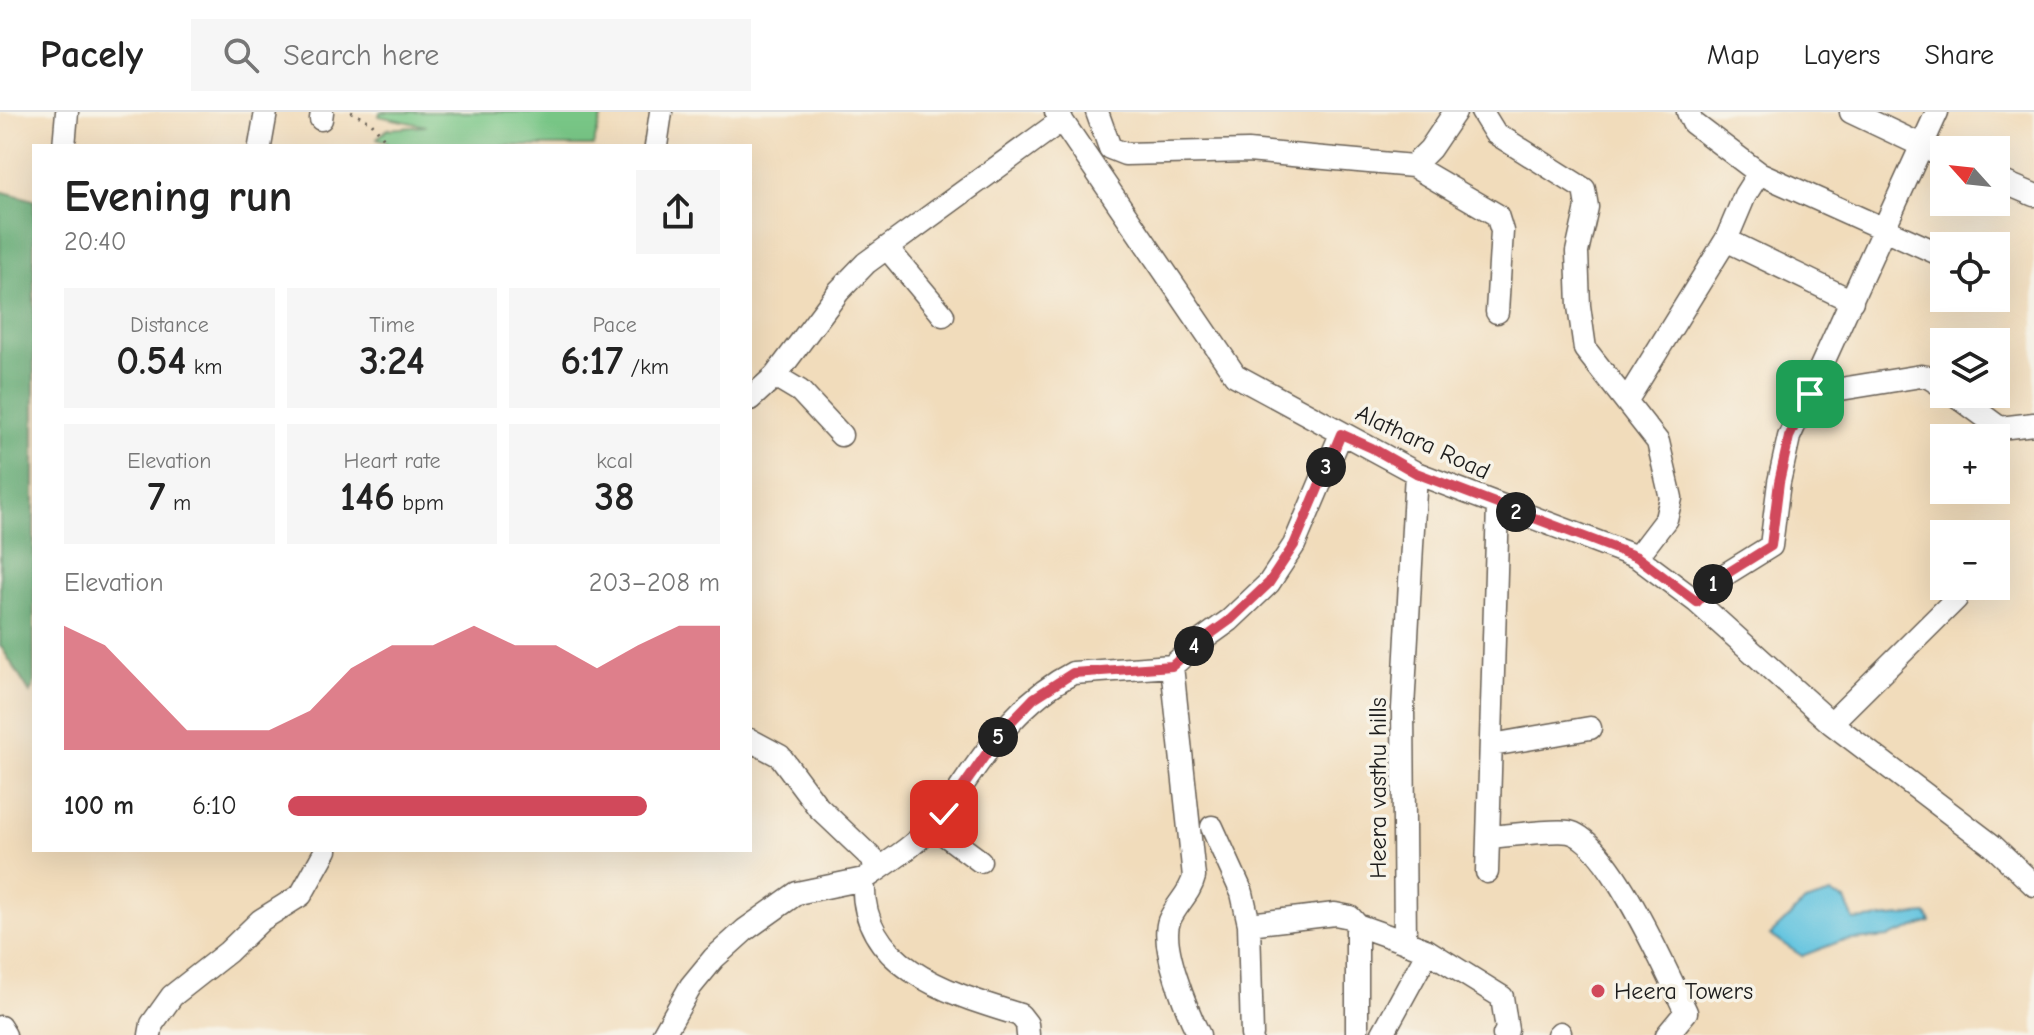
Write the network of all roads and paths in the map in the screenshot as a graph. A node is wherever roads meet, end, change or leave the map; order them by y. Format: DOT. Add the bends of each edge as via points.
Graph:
graph roads {
  1 [pos="67,112"];
  2 [pos="266,112"];
  3 [pos="351,112"];
  4 [pos="661,112"];
  5 [pos="1097,112"];
  6 [pos="1455,112"];
  7 [pos="1482,112"];
  8 [pos="1688,112"];
  9 [pos="1851,112"];
  10 [pos="1937,112"];
  11 [pos="1059,116"];
  12 [pos="64,144"];
  13 [pos="260,144"];
  14 [pos="388,144"];
  15 [pos="656,144"];
  16 [pos="1921,146"];
  17 [pos="1930,150"];
  18 [pos="1413,166"];
  19 [pos="1759,173"];
  20 [pos="2010,185"];
  21 [pos="2034,195"];
  22 [pos="1884,231"];
  23 [pos="1726,240"];
  24 [pos="887,248"];
  25 [pos="1930,250"];
  26 [pos="1852,301"];
  27 [pos="1497,312"];
  28 [pos="943,315"];
  29 [pos="775,376"];
  30 [pos="1930,378"];
  31 [pos="1810,394"];
  32 [pos="752,397"];
  33 [pos="1627,400"];
  34 [pos="1973,408"];
  35 [pos="2034,424"];
  36 [pos="1341,434"];
  37 [pos="841,435"];
  38 [pos="1416,473"];
  39 [pos="1498,505"];
  40 [pos="1637,557"];
  41 [pos="1955,600"];
  42 [pos="1697,602"];
  43 [pos="1172,666"];
  44 [pos="1831,723"];
  45 [pos="1590,728"];
  46 [pos="752,741"];
  47 [pos="1492,745"];
  48 [pos="933,826"];
  49 [pos="1212,827"];
  50 [pos="1489,837"];
  51 [pos="325,852"];
  52 [pos="980,861"];
  53 [pos="1487,872"];
  54 [pos="873,873"];
  55 [pos="2034,885"];
  56 [pos="1249,924"];
  57 [pos="1357,925"];
  58 [pos="1405,942"];
  59 [pos="1428,951"];
  60 [pos="0,1027"];
  61 [pos="5,1035"];
  62 [pos="150,1035"];
  63 [pos="663,1035"];
  64 [pos="1028,1035"];
  65 [pos="1199,1035"];
  66 [pos="1252,1035"];
  67 [pos="1357,1035"];
  68 [pos="1382,1035"];
  69 [pos="1504,1035"];
  70 [pos="1667,1035"];
  1 -- 12 [label="street"];
  2 -- 13 [label="street"];
  3 -- 14 [label="path" via="371,122"];
  4 -- 15 [label="street"];
  5 -- 18 [label="street" via="1105,141 1125,154 1248,151"];
  6 -- 18 [label="street"];
  7 -- 33 [label="street" via="1495,133 1584,189 1587,207 1577,252 1585,349"];
  8 -- 19 [label="street" via="1693,123"];
  9 -- 16 [label="street"];
  10 -- 16 [label="street"];
  11 -- 24 [label="street"];
  11 -- 36 [label="street, Alathara Road" via="1235,375"];
  16 -- 17 [label="street"];
  16 -- 22 [label="street"];
  18 -- 27 [label="street" via="1497,215 1502,231"];
  19 -- 22 [label="street"];
  19 -- 23 [label="street"];
  20 -- 21 [label="street"];
  22 -- 25 [label="street"];
  22 -- 26 [label="street"];
  23 -- 26 [label="street"];
  23 -- 33 [label="street"];
  24 -- 28 [label="street"];
  24 -- 29 [label="street" via="839,291"];
  26 -- 31 [label="street"];
  29 -- 32 [label="street"];
  29 -- 37 [label="street" via="800,391"];
  30 -- 31 [label="street"];
  31 -- 42 [label="street" via="1789,437 1771,546 1718,579"];
  33 -- 40 [label="street" via="1658,442 1671,498 1666,519"];
  34 -- 35 [label="street" via="2000,428"];
  36 -- 38 [label="street, Alathara Road"];
  36 -- 43 [label="street" via="1294,545 1269,583"];
  38 -- 39 [label="street, Alathara Road"];
  38 -- 58 [label="street, Heera vasthu hills" via="1403,709"];
  39 -- 40 [label="street, Alathara Road"];
  39 -- 47 [label="street"];
  40 -- 42 [label="street, Alathara Road"];
  41 -- 44 [label="street"];
  42 -- 44 [label="street, Alathara Road"];
  43 -- 48 [label="street" via="1073,673 1060,680 1003,730"];
  43 -- 65 [label="street" via="1194,877 1166,933"];
  44 -- 55 [label="street, Alathara Road" via="1993,846"];
  45 -- 47 [label="street"];
  46 -- 54 [label="street" via="780,756"];
  47 -- 50 [label="street"];
  48 -- 52 [label="street"];
  48 -- 54 [label="street"];
  49 -- 56 [label="street" via="1242,893"];
  50 -- 53 [label="street"];
  50 -- 70 [label="street" via="1570,832 1588,842 1639,917 1686,1012"];
  51 -- 62 [label="street" via="301,895 261,920 172,996"];
  54 -- 63 [label="street" via="797,893 745,930 691,986"];
  54 -- 64 [label="street" via="863,901 882,942 900,962 931,984 1020,1015"];
  56 -- 57 [label="street" via="1335,914 1350,917"];
  56 -- 66 [label="street"];
  57 -- 58 [label="street"];
  57 -- 67 [label="street"];
  58 -- 59 [label="street"];
  59 -- 68 [label="street"];
  59 -- 69 [label="street" via="1502,997"];
  60 -- 61 [label="street"];
}
